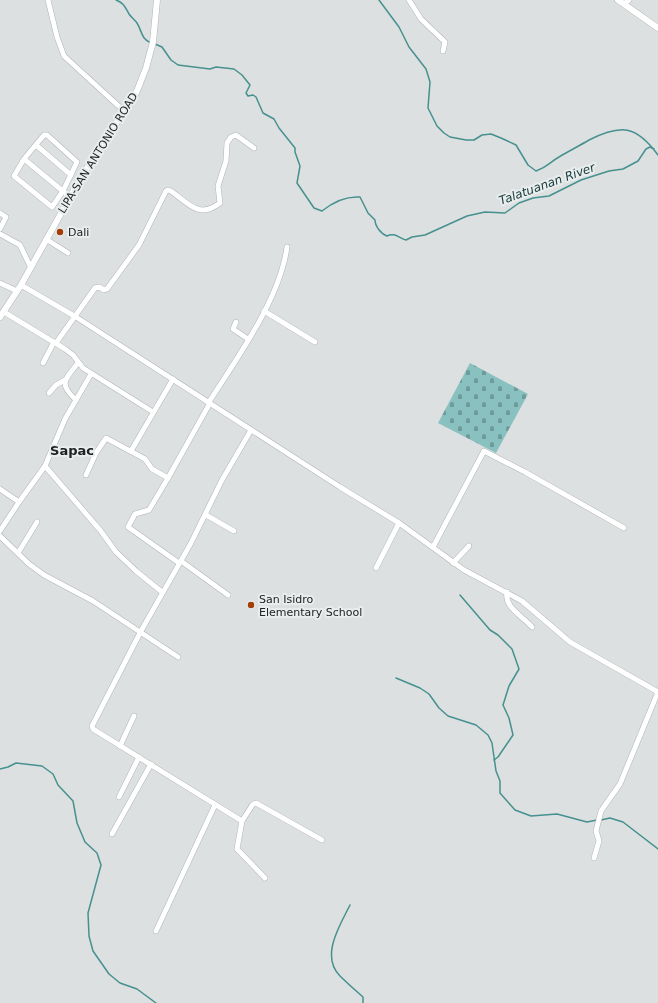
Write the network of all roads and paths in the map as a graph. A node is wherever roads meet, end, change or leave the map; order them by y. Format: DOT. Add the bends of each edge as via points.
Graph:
graph roads {
  1 [pos="48,0"];
  2 [pos="157,0"];
  3 [pos="409,0"];
  4 [pos="623,1"];
  5 [pos="658,28"];
  6 [pos="443,51"];
  7 [pos="124,111"];
  8 [pos="36,145"];
  9 [pos="254,148"];
  10 [pos="24,159"];
  11 [pos="72,175"];
  12 [pos="63,191"];
  13 [pos="70,196"];
  14 [pos="0,213"];
  15 [pos="0,229"];
  16 [pos="0,234"];
  17 [pos="46,239"];
  18 [pos="287,246"];
  19 [pos="68,253"];
  20 [pos="31,268"];
  21 [pos="0,283"];
  22 [pos="21,285"];
  23 [pos="17,291"];
  24 [pos="264,311"];
  25 [pos="4,312"];
  26 [pos="76,317"];
  27 [pos="0,318"];
  28 [pos="236,322"];
  29 [pos="248,339"];
  30 [pos="315,342"];
  31 [pos="55,343"];
  32 [pos="43,363"];
  33 [pos="78,363"];
  34 [pos="91,374"];
  35 [pos="173,379"];
  36 [pos="65,380"];
  37 [pos="49,393"];
  38 [pos="76,400"];
  39 [pos="210,403"];
  40 [pos="153,412"];
  41 [pos="252,430"];
  42 [pos="131,451"];
  43 [pos="44,466"];
  44 [pos="86,475"];
  45 [pos="168,478"];
  46 [pos="0,489"];
  47 [pos="19,502"];
  48 [pos="206,515"];
  49 [pos="37,522"];
  50 [pos="399,523"];
  51 [pos="624,528"];
  52 [pos="0,531"];
  53 [pos="234,531"];
  54 [pos="0,536"];
  55 [pos="469,546"];
  56 [pos="433,547"];
  57 [pos="18,553"];
  58 [pos="180,562"];
  59 [pos="454,563"];
  60 [pos="376,568"];
  61 [pos="162,592"];
  62 [pos="507,592"];
  63 [pos="228,595"];
  64 [pos="532,626"];
  65 [pos="141,631"];
  66 [pos="178,657"];
  67 [pos="658,692"];
  68 [pos="134,716"];
  69 [pos="120,746"];
  70 [pos="139,757"];
  71 [pos="151,764"];
  72 [pos="119,797"];
  73 [pos="215,805"];
  74 [pos="242,821"];
  75 [pos="112,834"];
  76 [pos="322,840"];
  77 [pos="594,858"];
  78 [pos="265,878"];
  79 [pos="156,931"];
  1 -- 7 [label="street" via="64,56"];
  2 -- 7 [label="main road, LIPA-SAN ANTONIO ROAD" via="153,44 141,83"];
  3 -- 6 [label="street" via="421,19 445,42"];
  4 -- 5 [label="main road"];
  7 -- 13 [label="main road, LIPA-SAN ANTONIO ROAD"];
  8 -- 10 [label="street"];
  8 -- 11 [label="street"];
  8 -- 11 [label="street" via="44,135 47,135 77,162"];
  9 -- 26 [label="street" via="236,135 226,143 226,161 218,186 221,200 219,204 202,211 166,191 139,245 107,289 97,286"];
  10 -- 12 [label="street"];
  10 -- 12 [label="street" via="15,178 50,208"];
  11 -- 12 [label="street"];
  12 -- 13 [label="street"];
  13 -- 17 [label="main road, LIPA-SAN ANTONIO ROAD"];
  14 -- 15 [label="street" via="6,218"];
  16 -- 20 [label="street" via="20,245"];
  17 -- 19 [label="street"];
  17 -- 20 [label="main road, LIPA-SAN ANTONIO ROAD"];
  18 -- 24 [label="street" via="282,272"];
  20 -- 22 [label="main road, LIPA-SAN ANTONIO ROAD"];
  21 -- 23 [label="street"];
  22 -- 23 [label="main road, LIPA-SAN ANTONIO ROAD"];
  22 -- 26 [label="street"];
  23 -- 25 [label="main road, LIPA-SAN ANTONIO ROAD"];
  24 -- 29 [label="street"];
  24 -- 30 [label="street"];
  25 -- 27 [label="main road, LIPA-SAN ANTONIO ROAD"];
  25 -- 31 [label="street"];
  26 -- 31 [label="street"];
  26 -- 35 [label="street"];
  28 -- 29 [label="street" via="233,329"];
  29 -- 39 [label="street"];
  31 -- 32 [label="street"];
  31 -- 33 [label="street" via="73,355"];
  33 -- 34 [label="street"];
  33 -- 36 [label="street"];
  34 -- 38 [label="street"];
  34 -- 40 [label="street"];
  35 -- 39 [label="street"];
  35 -- 40 [label="street"];
  36 -- 37 [label="street"];
  36 -- 38 [label="street" via="66,391"];
  38 -- 43 [label="street"];
  39 -- 41 [label="street"];
  39 -- 45 [label="street"];
  40 -- 42 [label="street"];
  41 -- 48 [label="street" via="222,480"];
  41 -- 50 [label="street"];
  42 -- 44 [label="street" via="106,438"];
  42 -- 45 [label="street" via="145,459 152,469"];
  43 -- 47 [label="street"];
  43 -- 61 [label="street" via="116,552"];
  45 -- 58 [label="street" via="149,510 135,514 128,527"];
  46 -- 47 [label="street"];
  47 -- 52 [label="street"];
  48 -- 53 [label="street"];
  48 -- 58 [label="street"];
  49 -- 57 [label="street"];
  50 -- 56 [label="street"];
  50 -- 60 [label="street"];
  51 -- 56 [label="street" via="484,451"];
  54 -- 57 [label="street"];
  55 -- 59 [label="street"];
  56 -- 59 [label="street"];
  57 -- 65 [label="street" via="44,575"];
  58 -- 61 [label="street"];
  58 -- 63 [label="street"];
  59 -- 62 [label="street"];
  61 -- 65 [label="street"];
  62 -- 64 [label="street" via="509,605"];
  62 -- 67 [label="street" via="522,601 570,642"];
  65 -- 66 [label="street"];
  65 -- 69 [label="street" via="92,726"];
  67 -- 77 [label="street" via="620,784 603,808 596,831 599,842"];
  68 -- 69 [label="street"];
  69 -- 70 [label="street"];
  70 -- 71 [label="street"];
  70 -- 72 [label="street"];
  71 -- 73 [label="street"];
  71 -- 75 [label="street"];
  73 -- 74 [label="street"];
  73 -- 79 [label="street"];
  74 -- 76 [label="street" via="251,806 256,804"];
  74 -- 78 [label="street" via="237,849"];
}
